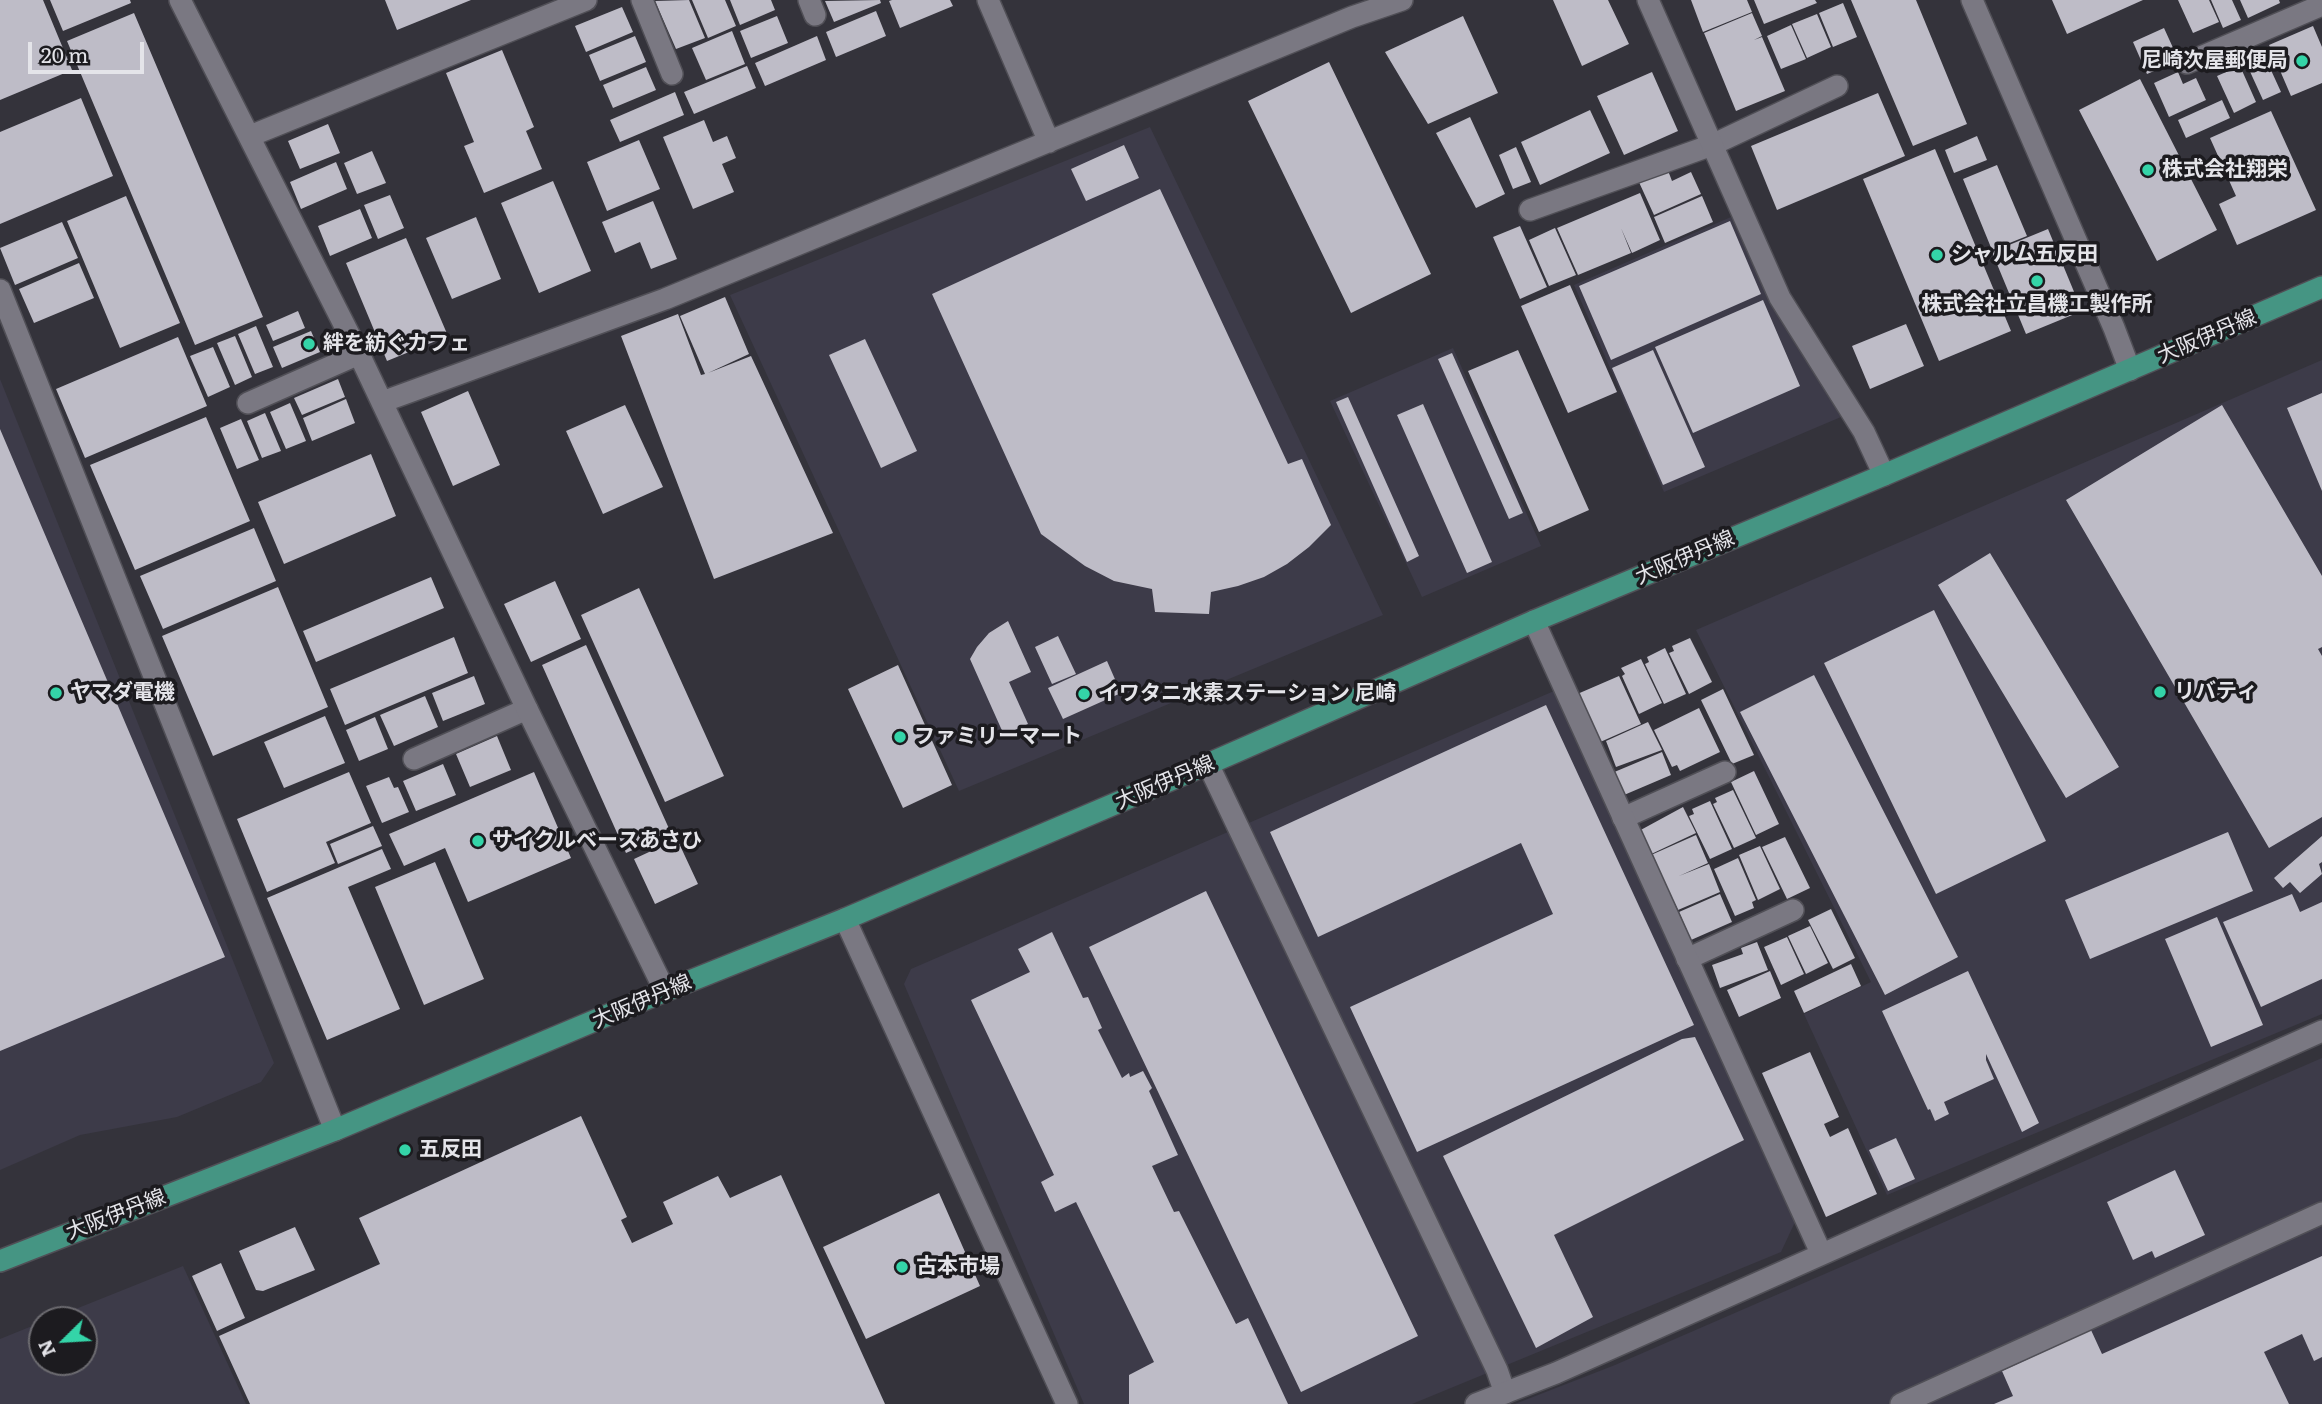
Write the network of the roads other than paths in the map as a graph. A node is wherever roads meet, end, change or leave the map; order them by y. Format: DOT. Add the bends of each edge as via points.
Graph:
graph roads {
  1 [pos="180,0"];
  2 [pos="586,0"];
  3 [pos="642,0"];
  4 [pos="988,0"];
  5 [pos="1402,0"];
  6 [pos="1648,0"];
  7 [pos="1972,0"];
  8 [pos="2322,5"];
  9 [pos="1348,9"];
  10 [pos="2187,63"];
  11 [pos="672,74"];
  12 [pos="1838,86"];
  13 [pos="250,136"];
  14 [pos="1049,142"];
  15 [pos="1712,145"];
  16 [pos="1531,210"];
  17 [pos="2322,288"];
  18 [pos="0,290"];
  19 [pos="359,354"];
  20 [pos="2130,370"];
  21 [pos="382,402"];
  22 [pos="248,403"];
  23 [pos="1884,475"];
  24 [pos="1534,621"];
  25 [pos="527,709"];
  26 [pos="414,759"];
  27 [pos="1208,764"];
  28 [pos="1725,772"];
  29 [pos="1623,818"];
  30 [pos="1793,910"];
  31 [pos="845,919"];
  32 [pos="1687,959"];
  33 [pos="665,991"];
  34 [pos="2322,1031"];
  35 [pos="335,1130"];
  36 [pos="2322,1213"];
  37 [pos="1821,1253"];
  38 [pos="0,1261"];
  39 [pos="1505,1393"];
  40 [pos="1067,1404"];
  41 [pos="1476,1404"];
  42 [pos="1901,1404"];
  1 -- 13 [label="street"];
  2 -- 13 [label="street"];
  3 -- 11 [label="street"];
  4 -- 14 [label="street"];
  5 -- 9 [label="street"];
  6 -- 15 [label="street"];
  7 -- 20 [label="street"];
  8 -- 10 [label="street"];
  9 -- 14 [label="street"];
  12 -- 15 [label="street"];
  13 -- 19 [label="street"];
  14 -- 21 [label="street" via="665,299"];
  15 -- 16 [label="street"];
  15 -- 23 [label="street" via="1780,298 1864,432"];
  17 -- 20 [label="main road, 大阪伊丹線"];
  18 -- 35 [label="street"];
  19 -- 21 [label="street"];
  19 -- 22 [label="street"];
  20 -- 23 [label="main road, 大阪伊丹線"];
  21 -- 25 [label="street"];
  23 -- 24 [label="main road, 大阪伊丹線"];
  24 -- 27 [label="main road, 大阪伊丹線"];
  24 -- 29 [label="street"];
  25 -- 26 [label="street"];
  25 -- 33 [label="street"];
  27 -- 31 [label="main road, 大阪伊丹線"];
  27 -- 39 [label="street"];
  28 -- 29 [label="street"];
  29 -- 32 [label="street"];
  30 -- 32 [label="street"];
  31 -- 33 [label="main road, 大阪伊丹線"];
  31 -- 40 [label="street"];
  32 -- 37 [label="street"];
  33 -- 35 [label="main road, 大阪伊丹線"];
  34 -- 37 [label="street"];
  35 -- 38 [label="main road, 大阪伊丹線"];
  36 -- 42 [label="street"];
  37 -- 39 [label="street"];
  39 -- 41 [label="street"];
}
